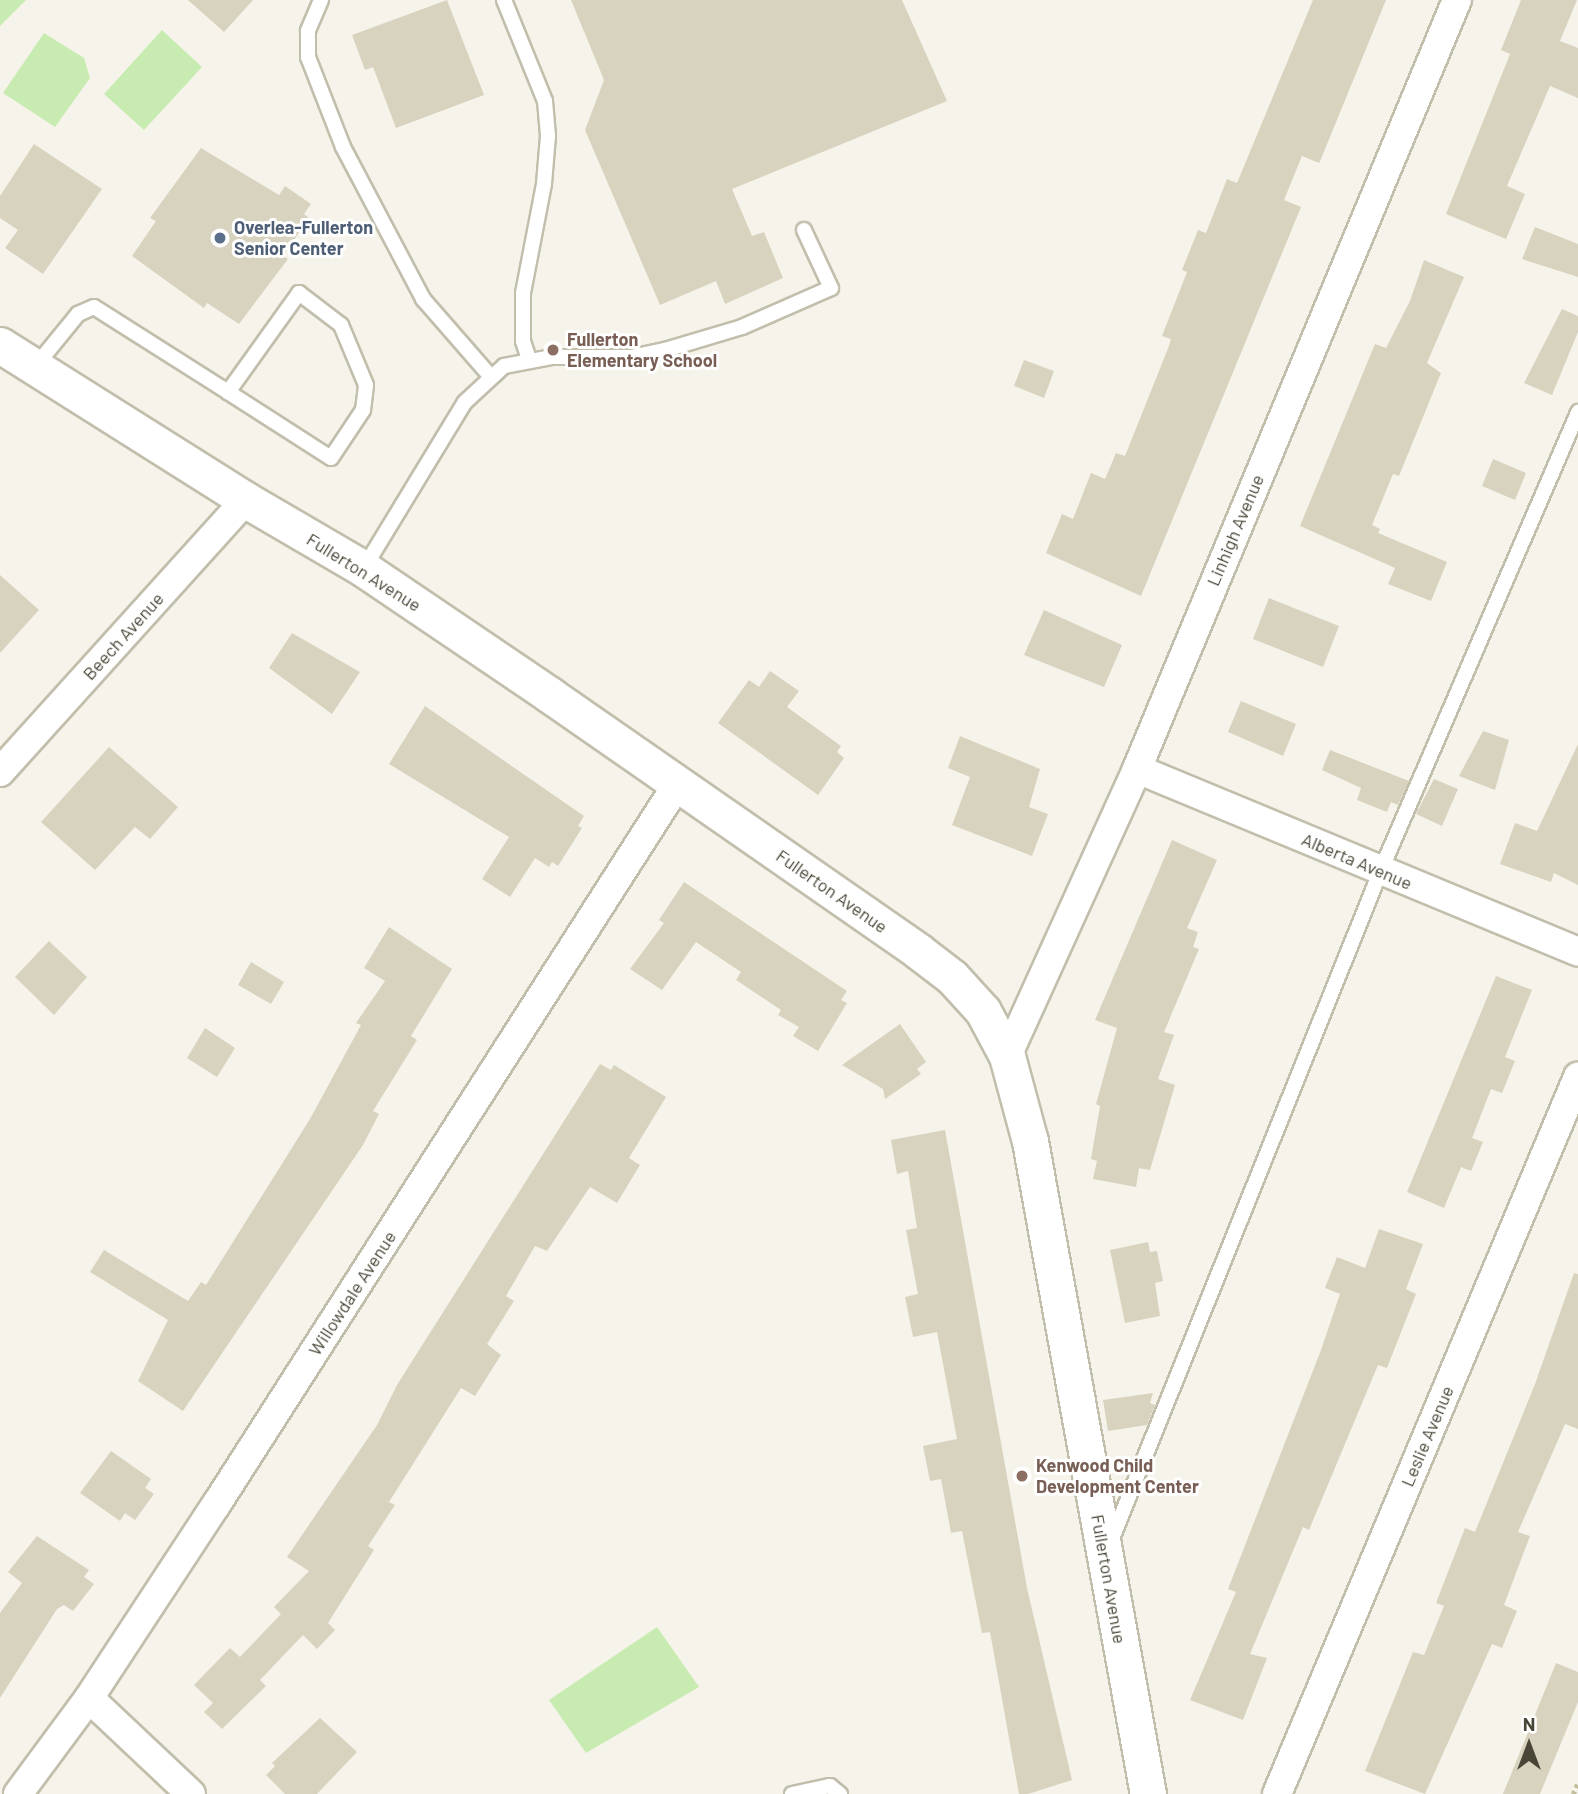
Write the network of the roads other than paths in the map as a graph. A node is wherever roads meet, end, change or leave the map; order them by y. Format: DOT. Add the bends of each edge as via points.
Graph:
graph roads {
  1 [pos="321,0"];
  2 [pos="504,0"];
  3 [pos="1457,0"];
  4 [pos="803,230"];
  5 [pos="0,345"];
  6 [pos="529,359"];
  7 [pos="34,368"];
  8 [pos="491,377"];
  9 [pos="228,393"];
  10 [pos="1578,412"];
  11 [pos="246,500"];
  12 [pos="364,569"];
  13 [pos="1137,769"];
  14 [pos="0,772"];
  15 [pos="677,785"];
  16 [pos="1381,870"];
  17 [pos="1578,952"];
  18 [pos="1007,1056"];
  19 [pos="1578,1077"];
  20 [pos="1105,1555"];
  21 [pos="89,1698"];
  22 [pos="18,1794"];
  23 [pos="191,1794"];
  24 [pos="792,1794"];
  25 [pos="840,1794"];
  26 [pos="1148,1794"];
  27 [pos="1277,1794"];
  1 -- 8 [label="lane" via="308,31 308,57 343,147 423,299"];
  2 -- 6 [label="lane" via="545,101 548,136 544,184 523,293 523,341"];
  3 -- 13 [label="street, Linhigh Avenue"];
  4 -- 6 [label="lane" via="831,288 742,327 631,357"];
  5 -- 7 [label="street, Fullerton Avenue"];
  6 -- 8 [label="lane" via="504,366"];
  7 -- 9 [label="lane" via="78,314 94,307"];
  7 -- 11 [label="street, Fullerton Avenue"];
  8 -- 12 [label="lane" via="465,402"];
  9 -- 9 [label="lane" via="299,293 341,326 366,384 363,410 331,458"];
  10 -- 16 [label="lane"];
  11 -- 12 [label="street, Fullerton Avenue"];
  11 -- 14 [label="street, Beech Avenue"];
  12 -- 15 [label="street, Fullerton Avenue"];
  13 -- 16 [label="street, Alberta Avenue"];
  13 -- 18 [label="street, Linhigh Avenue"];
  15 -- 18 [label="street, Fullerton Avenue" via="952,977 983,1011"];
  15 -- 21 [label="street, Willowdale Avenue"];
  16 -- 17 [label="street, Alberta Avenue"];
  16 -- 20 [label="lane"];
  18 -- 20 [label="street, Fullerton Avenue" via="1030,1141"];
  19 -- 27 [label="street, Leslie Avenue"];
  20 -- 26 [label="street, Fullerton Avenue"];
  21 -- 22 [label="street, Willowdale Avenue"];
  21 -- 23 [label="street"];
  24 -- 25 [label="lane" via="830,1786"];
}
